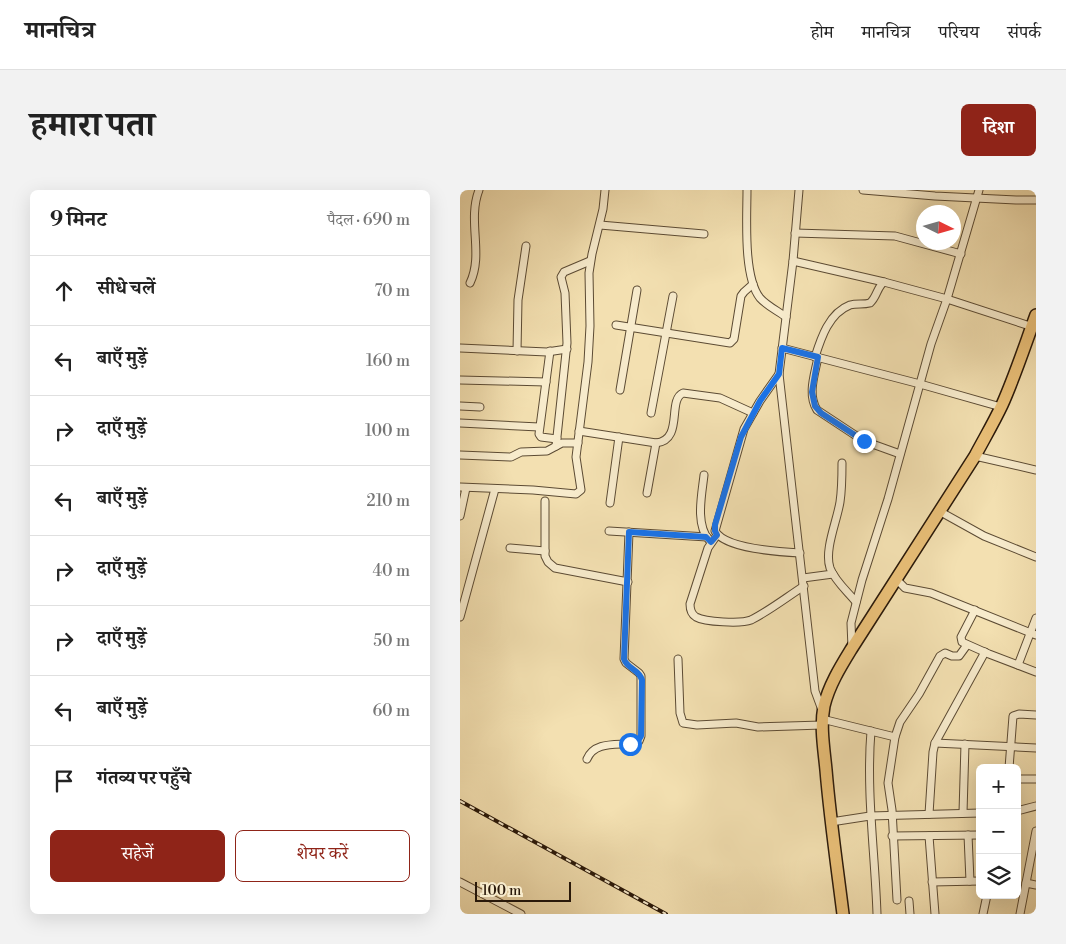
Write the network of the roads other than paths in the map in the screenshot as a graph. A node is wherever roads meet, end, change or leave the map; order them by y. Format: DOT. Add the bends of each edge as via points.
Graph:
graph roads {
  1 [pos="479,190"];
  2 [pos="604,190"];
  3 [pos="747,190"];
  4 [pos="798,190"];
  5 [pos="863,190"];
  6 [pos="978,194"];
  7 [pos="1036,200"];
  8 [pos="600,225"];
  9 [pos="795,233"];
  10 [pos="704,234"];
  11 [pos="526,246"];
  12 [pos="961,254"];
  13 [pos="590,261"];
  14 [pos="793,261"];
  15 [pos="884,282"];
  16 [pos="470,283"];
  17 [pos="753,284"];
  18 [pos="637,290"];
  19 [pos="673,296"];
  20 [pos="947,299"];
  21 [pos="1036,315"];
  22 [pos="786,317"];
  23 [pos="616,325"];
  24 [pos="1034,327"];
  25 [pos="631,328"];
  26 [pos="666,334"];
  27 [pos="460,348"];
  28 [pos="782,348"];
  29 [pos="567,349"];
  30 [pos="517,350"];
  31 [pos="550,352"];
  32 [pos="816,357"];
  33 [pos="779,374"];
  34 [pos="460,380"];
  35 [pos="546,382"];
  36 [pos="920,384"];
  37 [pos="620,390"];
  38 [pos="460,406"];
  39 [pos="480,407"];
  40 [pos="1001,407"];
  41 [pos="651,413"];
  42 [pos="753,413"];
  43 [pos="460,423"];
  44 [pos="539,427"];
  45 [pos="580,432"];
  46 [pos="619,438"];
  47 [pos="556,442"];
  48 [pos="578,443"];
  49 [pos="656,443"];
  50 [pos="900,454"];
  51 [pos="460,455"];
  52 [pos="975,456"];
  53 [pos="842,463"];
  54 [pos="1036,470"];
  55 [pos="704,475"];
  56 [pos="463,488"];
  57 [pos="495,489"];
  58 [pos="647,494"];
  59 [pos="545,500"];
  60 [pos="610,503"];
  61 [pos="938,511"];
  62 [pos="460,516"];
  63 [pos="609,531"];
  64 [pos="629,532"];
  65 [pos="717,535"];
  66 [pos="709,540"];
  67 [pos="510,548"];
  68 [pos="546,552"];
  69 [pos="800,553"];
  70 [pos="1036,557"];
  71 [pos="833,574"];
  72 [pos="896,579"];
  73 [pos="628,582"];
  74 [pos="804,582"];
  75 [pos="856,602"];
  76 [pos="975,610"];
  77 [pos="460,617"];
  78 [pos="1036,618"];
  79 [pos="1033,633"];
  80 [pos="967,645"];
  81 [pos="852,648"];
  82 [pos="985,652"];
  83 [pos="678,659"];
  84 [pos="1018,665"];
  85 [pos="1036,672"];
  86 [pos="1036,715"];
  87 [pos="823,719"];
  88 [pos="871,731"];
  89 [pos="894,737"];
  90 [pos="935,743"];
  91 [pos="965,744"];
  92 [pos="1010,746"];
  93 [pos="1036,748"];
  94 [pos="587,759"];
  95 [pos="1009,764"];
  96 [pos="1021,779"];
  97 [pos="1036,779"];
  98 [pos="1036,806"];
  99 [pos="1021,810"];
  100 [pos="963,813"];
  101 [pos="976,813"];
  102 [pos="892,814"];
  103 [pos="929,814"];
  104 [pos="870,816"];
  105 [pos="831,822"];
  106 [pos="1036,831"];
  107 [pos="976,835"];
  108 [pos="892,836"];
  109 [pos="929,836"];
  110 [pos="968,836"];
  111 [pos="1035,845"];
  112 [pos="970,881"];
  113 [pos="976,881"];
  114 [pos="460,882"];
  115 [pos="932,882"];
  116 [pos="1026,883"];
  117 [pos="1036,885"];
  118 [pos="986,899"];
  119 [pos="897,900"];
  120 [pos="909,901"];
  121 [pos="521,914"];
  122 [pos="843,914"];
  123 [pos="876,914"];
  124 [pos="910,914"];
  125 [pos="935,914"];
  126 [pos="983,914"];
  127 [pos="1020,914"];
  1 -- 16 [label="street" via="474,211 476,263"];
  2 -- 8 [label="street"];
  3 -- 17 [label="street" via="748,252"];
  4 -- 9 [label="street"];
  5 -- 6 [label="street" via="900,194"];
  6 -- 7 [label="street"];
  6 -- 12 [label="street"];
  8 -- 10 [label="street"];
  8 -- 13 [label="street"];
  9 -- 12 [label="street" via="895,236"];
  9 -- 14 [label="street"];
  11 -- 30 [label="street" via="519,293"];
  12 -- 20 [label="street"];
  13 -- 29 [label="street" via="564,272 561,277 565,293"];
  13 -- 45 [label="street" via="589,350"];
  14 -- 15 [label="street"];
  14 -- 22 [label="street"];
  15 -- 20 [label="street"];
  15 -- 32 [label="street" via="870,303 851,305 832,320 821,338"];
  17 -- 22 [label="street" via="763,301"];
  17 -- 26 [label="street" via="741,296 734,339 730,343"];
  18 -- 25 [label="street"];
  19 -- 26 [label="street"];
  20 -- 24 [label="street"];
  20 -- 36 [label="street"];
  21 -- 24 [label="main road"];
  22 -- 28 [label="street"];
  23 -- 25 [label="street"];
  24 -- 40 [label="main road"];
  25 -- 26 [label="street"];
  25 -- 37 [label="street"];
  26 -- 41 [label="street"];
  27 -- 30 [label="street"];
  28 -- 32 [label="street"];
  28 -- 33 [label="street"];
  29 -- 31 [label="street"];
  29 -- 47 [label="street"];
  30 -- 31 [label="street"];
  31 -- 35 [label="street"];
  32 -- 36 [label="street"];
  32 -- 50 [label="street" via="812,392 817,410 864,441"];
  33 -- 42 [label="street"];
  33 -- 69 [label="street"];
  34 -- 35 [label="street"];
  35 -- 44 [label="street"];
  36 -- 40 [label="street"];
  36 -- 50 [label="street"];
  38 -- 39 [label="street"];
  40 -- 52 [label="main road"];
  42 -- 49 [label="street" via="720,398 681,394 670,434"];
  42 -- 65 [label="street" via="741,437 715,525"];
  43 -- 44 [label="street"];
  44 -- 47 [label="street" via="542,437"];
  45 -- 46 [label="street"];
  45 -- 48 [label="street"];
  46 -- 49 [label="street"];
  46 -- 60 [label="street"];
  47 -- 48 [label="street"];
  47 -- 51 [label="street" via="547,452 521,452 511,457"];
  48 -- 57 [label="street" via="579,493"];
  49 -- 58 [label="street"];
  50 -- 75 [label="street"];
  52 -- 54 [label="street"];
  52 -- 61 [label="main road"];
  53 -- 71 [label="street" via="840,504 828,556"];
  55 -- 66 [label="street" via="701,517 703,531"];
  56 -- 57 [label="street"];
  56 -- 62 [label="street"];
  57 -- 77 [label="street"];
  59 -- 68 [label="street"];
  61 -- 70 [label="street" via="984,536"];
  61 -- 72 [label="main road"];
  63 -- 64 [label="street"];
  64 -- 66 [label="street"];
  64 -- 73 [label="street"];
  65 -- 66 [label="street"];
  65 -- 69 [label="street" via="750,548"];
  66 -- 74 [label="street" via="690,604 698,618 748,621"];
  67 -- 68 [label="street"];
  68 -- 73 [label="street" via="546,560 555,568"];
  69 -- 74 [label="street"];
  71 -- 74 [label="street"];
  71 -- 75 [label="street"];
  72 -- 76 [label="street" via="905,588 924,590"];
  72 -- 81 [label="main road"];
  73 -- 94 [label="street" via="624,659 641,676 641,736 635,743 599,747 592,750"];
  74 -- 87 [label="street" via="815,691"];
  75 -- 81 [label="street" via="851,623"];
  76 -- 79 [label="street"];
  76 -- 80 [label="street" via="961,637"];
  78 -- 79 [label="street"];
  79 -- 84 [label="street"];
  80 -- 82 [label="street"];
  80 -- 89 [label="street" via="959,656 945,653 940,656"];
  81 -- 87 [label="main road" via="829,691"];
  82 -- 84 [label="street"];
  82 -- 90 [label="street"];
  83 -- 87 [label="street" via="683,723 730,723 758,728"];
  84 -- 85 [label="street"];
  86 -- 92 [label="street" via="1014,715"];
  87 -- 88 [label="street"];
  87 -- 105 [label="main road"];
  88 -- 89 [label="street"];
  88 -- 104 [label="street"];
  89 -- 102 [label="street" via="888,783"];
  90 -- 91 [label="street"];
  90 -- 103 [label="street"];
  91 -- 92 [label="street"];
  91 -- 100 [label="street"];
  92 -- 93 [label="street"];
  92 -- 95 [label="street"];
  96 -- 97 [label="street"];
  98 -- 99 [label="street"];
  100 -- 101 [label="street"];
  100 -- 103 [label="street"];
  102 -- 103 [label="street"];
  102 -- 104 [label="street"];
  102 -- 108 [label="street"];
  104 -- 105 [label="street"];
  104 -- 123 [label="street"];
  105 -- 122 [label="main road"];
  106 -- 111 [label="street"];
  107 -- 110 [label="street"];
  108 -- 109 [label="street"];
  108 -- 119 [label="street"];
  109 -- 110 [label="street"];
  109 -- 115 [label="street"];
  110 -- 112 [label="street"];
  111 -- 116 [label="street"];
  112 -- 113 [label="street"];
  112 -- 115 [label="street"];
  114 -- 121 [label="street"];
  115 -- 125 [label="street"];
  116 -- 117 [label="street"];
  116 -- 127 [label="street"];
  118 -- 126 [label="street"];
  120 -- 124 [label="street"];
}
